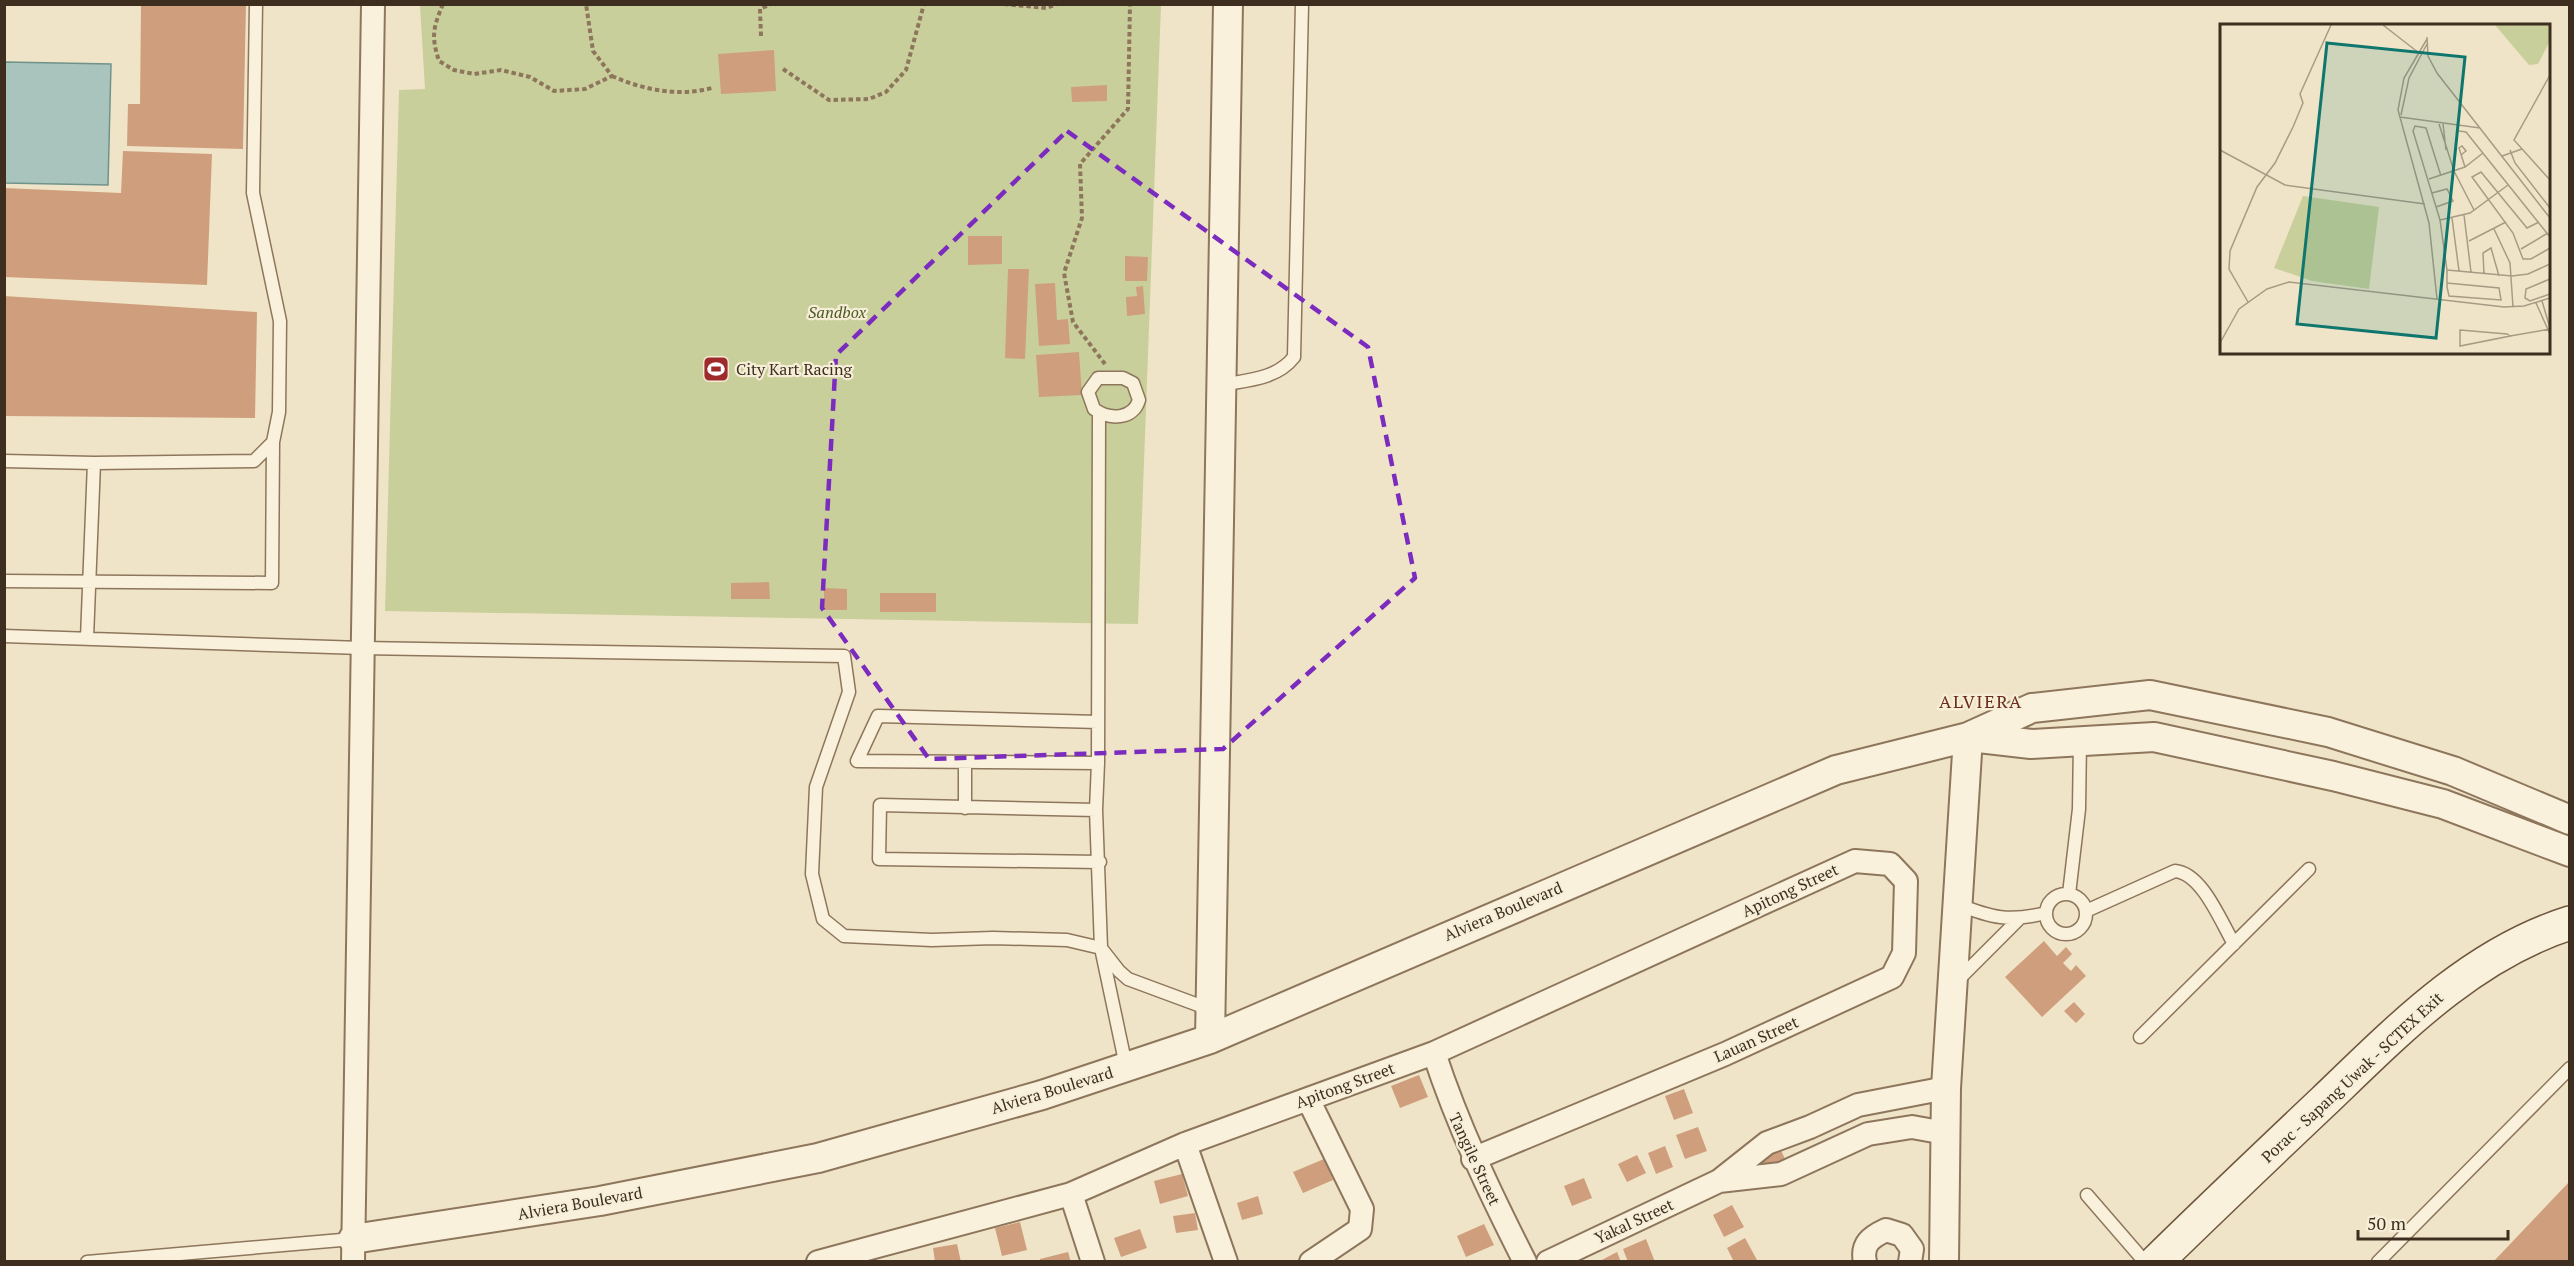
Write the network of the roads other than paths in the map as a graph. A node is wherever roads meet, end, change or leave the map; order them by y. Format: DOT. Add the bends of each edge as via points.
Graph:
graph roads {
  1 [pos="255,4"];
  2 [pos="374,4"];
  3 [pos="1228,4"];
  4 [pos="1302,4"];
  5 [pos="1220,385"];
  6 [pos="1099,412"];
  7 [pos="273,442"];
  8 [pos="4,461"];
  9 [pos="94,463"];
  10 [pos="4,581"];
  11 [pos="88,584"];
  12 [pos="4,636"];
  13 [pos="87,638"];
  14 [pos="362,648"];
  15 [pos="1098,722"];
  16 [pos="1968,737"];
  17 [pos="2080,741"];
  18 [pos="964,762"];
  19 [pos="1098,763"];
  20 [pos="965,808"];
  21 [pos="1096,810"];
  22 [pos="2570,820"];
  23 [pos="2568,848"];
  24 [pos="1855,861"];
  25 [pos="1100,862"];
  26 [pos="2310,870"];
  27 [pos="2069,894"];
  28 [pos="1956,904"];
  29 [pos="2086,911"];
  30 [pos="2046,913"];
  31 [pos="2019,919"];
  32 [pos="2570,923"];
  33 [pos="2234,944"];
  34 [pos="1101,948"];
  35 [pos="1950,989"];
  36 [pos="1209,1009"];
  37 [pos="2140,1037"];
  38 [pos="1210,1039"];
  39 [pos="1434,1053"];
  40 [pos="1126,1066"];
  41 [pos="2570,1068"];
  42 [pos="1946,1088"];
  43 [pos="1308,1099"];
  44 [pos="1810,1127"];
  45 [pos="1945,1133"];
  46 [pos="1185,1144"];
  47 [pos="1822,1154"];
  48 [pos="1473,1159"];
  49 [pos="1719,1180"];
  50 [pos="1071,1194"];
  51 [pos="2087,1195"];
  52 [pos="353,1250"];
  53 [pos="87,1262"];
  54 [pos="818,1262"];
  55 [pos="1093,1262"];
  56 [pos="1226,1262"];
  57 [pos="1311,1262"];
  58 [pos="1525,1262"];
  59 [pos="1548,1262"];
  60 [pos="1865,1262"];
  61 [pos="1910,1262"];
  62 [pos="1944,1262"];
  63 [pos="2145,1262"];
  64 [pos="2156,1262"];
  65 [pos="2378,1262"];
  1 -- 7 [label="lane" via="253,193 280,321 279,412"];
  2 -- 14 [label="street"];
  3 -- 5 [label="street"];
  4 -- 5 [label="lane" via="1294,357 1285,369 1273,374"];
  5 -- 36 [label="street"];
  6 -- 6 [label="lane" via="1088,398 1090,386 1098,378 1133,383 1139,394 1137,405 1123,416"];
  6 -- 15 [label="lane"];
  7 -- 9 [label="lane" via="254,461"];
  7 -- 11 [label="lane" via="272,583"];
  8 -- 9 [label="lane"];
  9 -- 11 [label="lane"];
  10 -- 11 [label="lane"];
  11 -- 13 [label="lane"];
  12 -- 13 [label="lane"];
  13 -- 14 [label="lane"];
  14 -- 34 [label="lane" via="844,656 849,692 816,787 812,874 823,919 844,936 1067,940"];
  14 -- 52 [label="street"];
  15 -- 18 [label="lane" via="878,716 857,761"];
  15 -- 19 [label="lane"];
  16 -- 17 [label="street" via="2031,744"];
  16 -- 22 [label="street" via="2032,708 2150,695 2328,732 2453,771"];
  16 -- 28 [label="street"];
  16 -- 38 [label="street, Alviera Boulevard" via="1836,770"];
  17 -- 23 [label="street" via="2154,737 2333,776 2443,804"];
  17 -- 27 [label="lane" via="2079,809"];
  18 -- 19 [label="lane"];
  18 -- 20 [label="lane"];
  19 -- 21 [label="lane"];
  20 -- 21 [label="lane"];
  20 -- 25 [label="lane" via="880,804 879,859"];
  21 -- 25 [label="lane"];
  24 -- 39 [label="street, Apitong Street"];
  24 -- 48 [label="street, Lauan Street" via="1890,864 1906,881 1904,953 1892,977 1725,1054"];
  25 -- 34 [label="lane"];
  26 -- 33 [label="lane"];
  27 -- 29 [label="lane" via="2077,897"];
  27 -- 30 [label="lane" via="2054,898"];
  28 -- 31 [label="lane" via="1991,917"];
  28 -- 35 [label="street"];
  29 -- 30 [label="lane" via="2082,927 2067,934 2052,928"];
  29 -- 33 [label="lane" via="2175,871 2184,872 2197,880"];
  30 -- 31 [label="lane"];
  31 -- 35 [label="lane"];
  32 -- 64 [label="main road, Porac - Sapang Uwak - SCTEX Exit" via="2505,950 2459,980 2393,1035"];
  33 -- 37 [label="lane"];
  34 -- 36 [label="lane" via="1128,979"];
  34 -- 40 [label="lane"];
  35 -- 42 [label="street"];
  36 -- 38 [label="street"];
  38 -- 40 [label="street, Alviera Boulevard"];
  39 -- 43 [label="street, Apitong Street"];
  39 -- 48 [label="street, Tangile Street"];
  40 -- 52 [label="street, Alviera Boulevard" via="1042,1095 818,1158"];
  41 -- 65 [label="lane"];
  42 -- 44 [label="street, Yakal Street" via="1858,1105"];
  42 -- 45 [label="street"];
  43 -- 46 [label="street, Apitong Street"];
  43 -- 57 [label="street" via="1362,1209 1360,1229"];
  44 -- 47 [label="street"];
  44 -- 49 [label="street, Yakal Street" via="1767,1143"];
  45 -- 47 [label="street, Yakal Street" via="1912,1127 1868,1134"];
  45 -- 62 [label="street"];
  46 -- 50 [label="street, Apitong Street"];
  46 -- 56 [label="street"];
  47 -- 49 [label="street, Yakal Street" via="1781,1174"];
  48 -- 58 [label="street, Tangile Street"];
  49 -- 59 [label="street, Yakal Street"];
  50 -- 54 [label="street, Apitong Street"];
  50 -- 55 [label="street"];
  51 -- 63 [label="lane"];
  52 -- 53 [label="lane, Alviera Boulevard"];
  60 -- 61 [label="street" via="1863,1252 1870,1237 1886,1230 1902,1235 1912,1249"];
}
